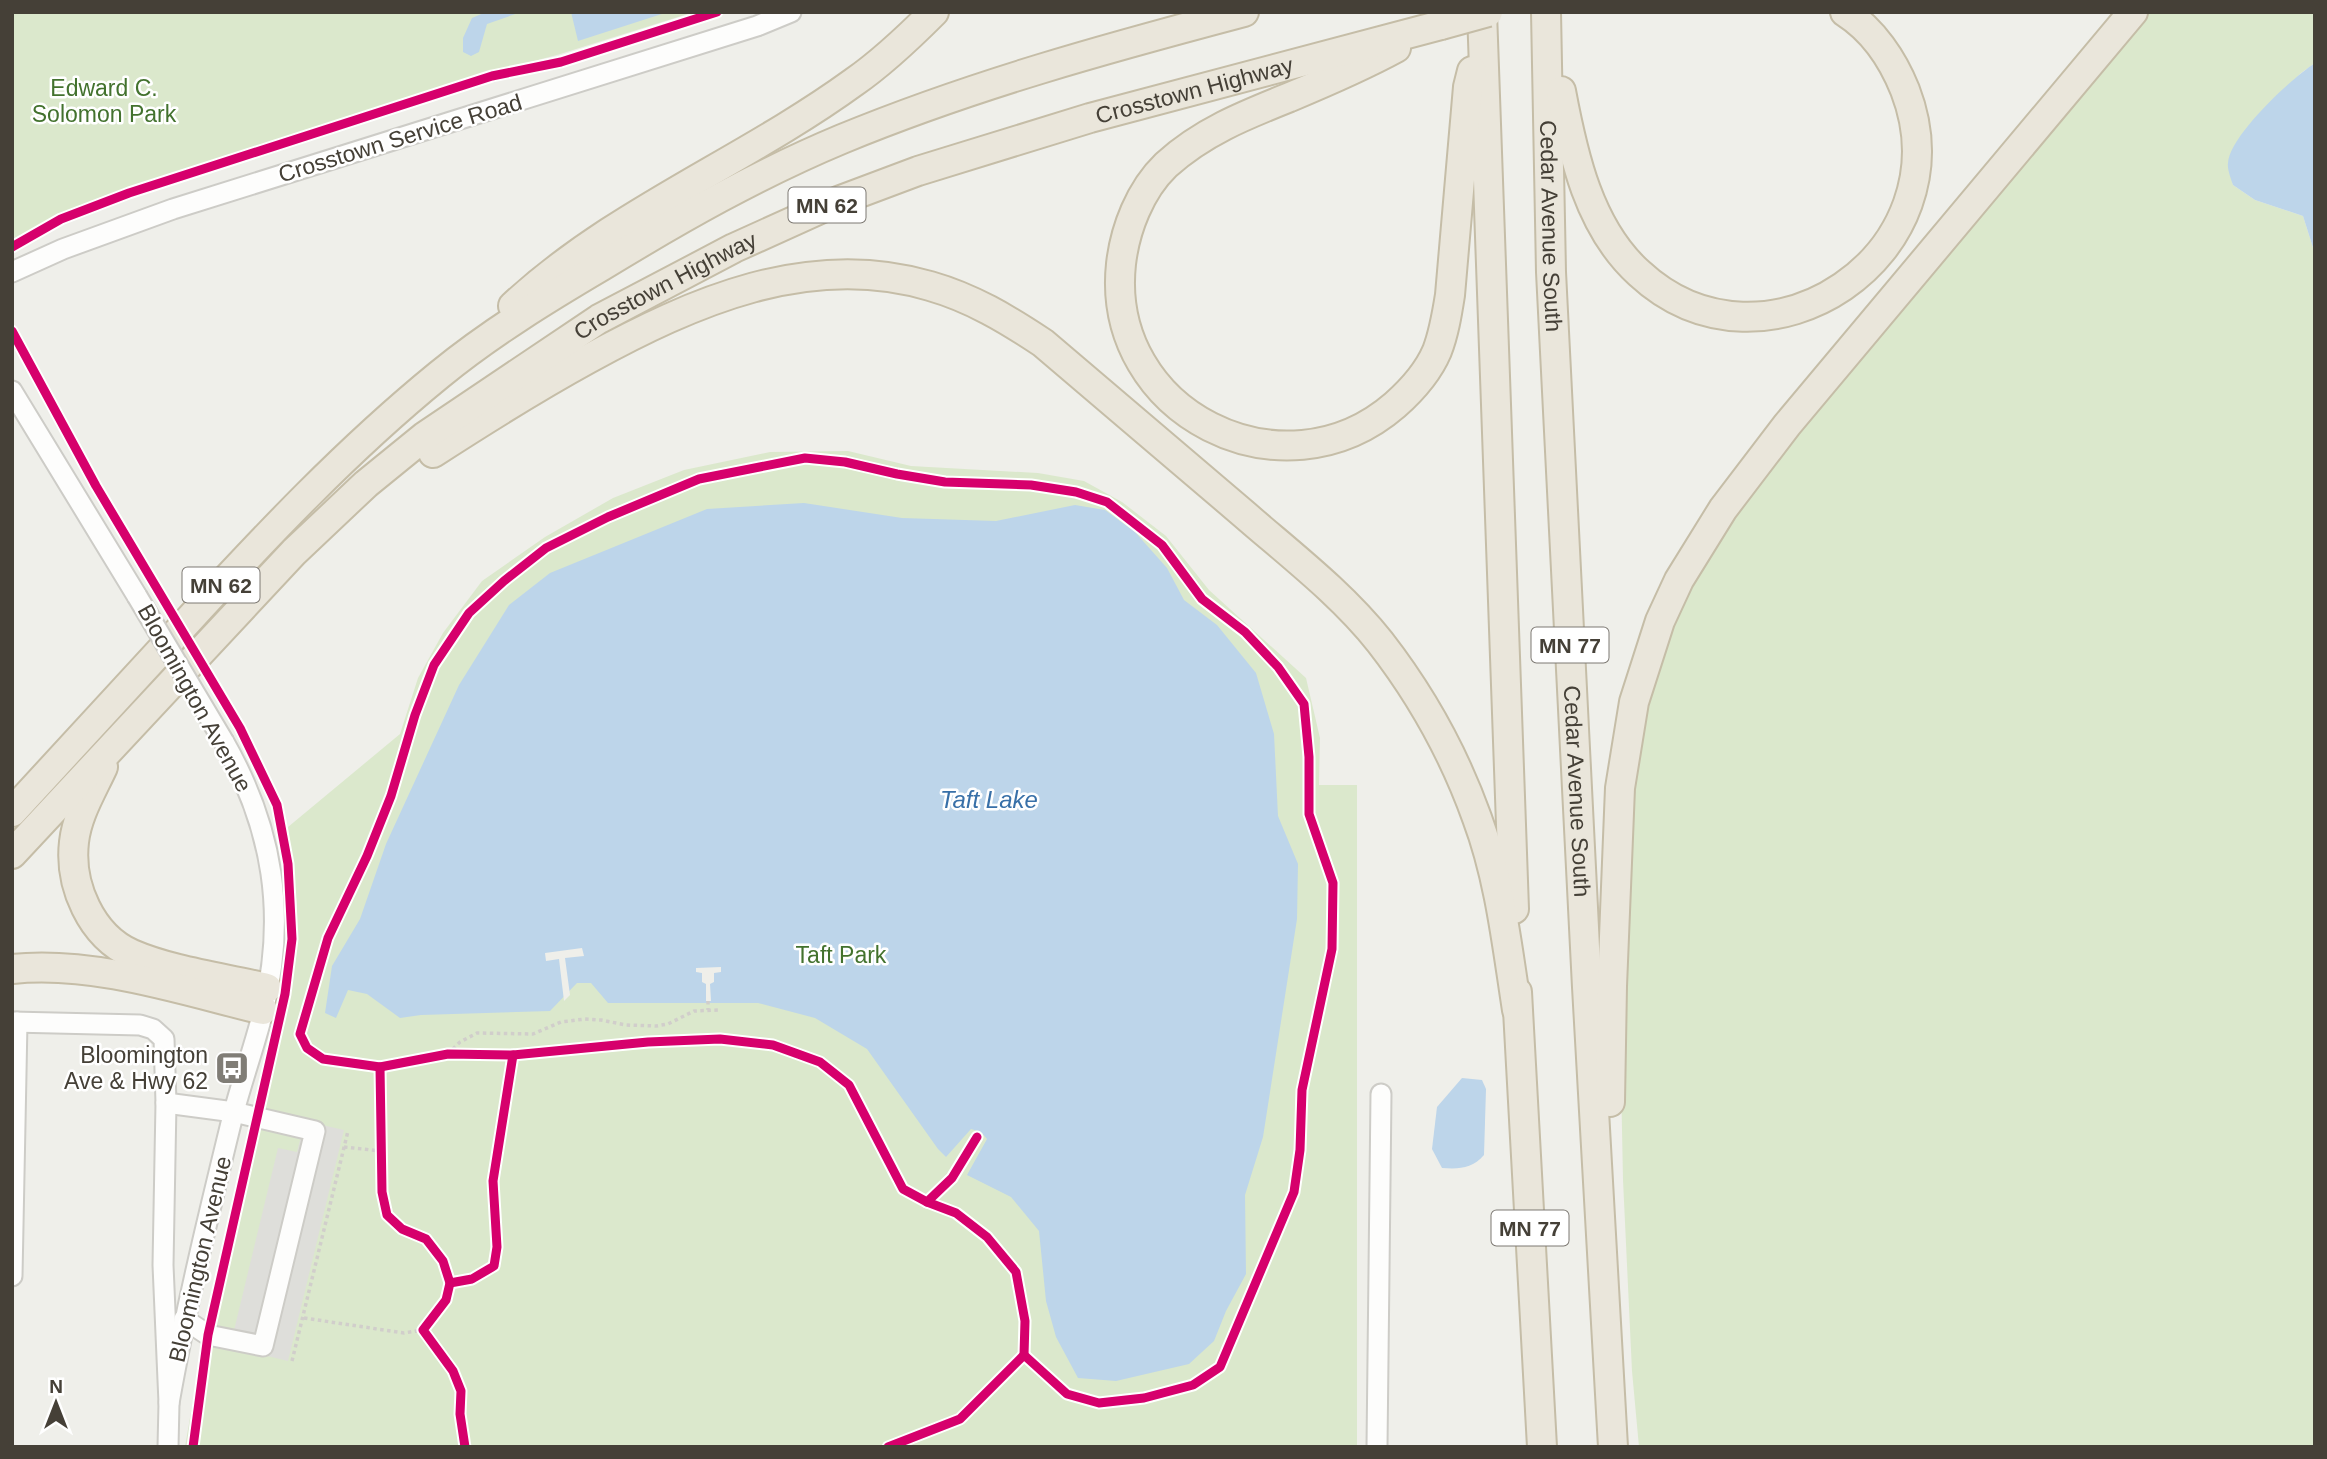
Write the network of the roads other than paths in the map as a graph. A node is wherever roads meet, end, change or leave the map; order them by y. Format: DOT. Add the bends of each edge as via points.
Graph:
graph roads {
  1 [pos="791,12"];
  2 [pos="934,12"];
  3 [pos="1244,12"];
  4 [pos="1845,12"];
  5 [pos="2133,12"];
  6 [pos="1546,18"];
  7 [pos="1484,19"];
  8 [pos="1441,25"];
  9 [pos="12,272"];
  10 [pos="443,372"];
  11 [pos="12,391"];
  12 [pos="294,552"];
  13 [pos="116,740"];
  14 [pos="12,812"];
  15 [pos="12,854"];
  16 [pos="12,969"];
  17 [pos="265,999"];
  18 [pos="1517,1010"];
  19 [pos="15,1022"];
  20 [pos="1381,1094"];
  21 [pos="166,1103"];
  22 [pos="234,1112"];
  23 [pos="1604,1266"];
  24 [pos="12,1276"];
  25 [pos="184,1319"];
  26 [pos="169,1403"];
  27 [pos="168,1447"];
  28 [pos="1377,1447"];
  29 [pos="1542,1447"];
  30 [pos="1616,1447"];
  1 -- 9 [label="street, Crosstown Service Road" via="173,209"];
  2 -- 10 [label="highway" via="855,82 575,255 537,283"];
  3 -- 10 [label="highway, Crosstown Highway / MN 62" via="978,88 817,150 637,244"];
  4 -- 6 [label="highway" via="1886,52 1911,105 1917,163 1912,194 1888,244 1841,289 1782,313 1750,316 1690,306 1664,292 1639,273 1605,230 1579,169"];
  5 -- 23 [label="highway" via="1754,467 1702,540 1660,621 1634,702 1620,788"];
  6 -- 23 [label="highway, Cedar Avenue South / MN 77" via="1551,272"];
  7 -- 8 [label="highway, Crosstown Highway / MN 62, bridge"];
  7 -- 8 [label="highway" via="1468,87 1450,295 1436,352 1423,375 1383,415 1328,441 1264,445 1234,439 1202,424 1155,383 1141,362 1121,303 1122,248 1146,191 1190,145 1225,124 1355,70"];
  7 -- 18 [label="highway, MN 77"];
  8 -- 12 [label="highway, Crosstown Highway / MN 62" via="988,148 838,201 734,247 599,319 425,436"];
  10 -- 14 [label="highway, Crosstown Highway / MN 62" via="329,471 278,523"];
  11 -- 17 [label="street, Bloomington Avenue, bridge" via="242,773 267,848 275,919"];
  12 -- 13 [label="highway, Crosstown Highway / MN 62"];
  12 -- 18 [label="highway" via="415,464 533,389 641,331 723,295 795,277 836,275 882,276 970,300 1043,343 1266,533 1378,640 1432,717 1478,820 1499,902"];
  13 -- 15 [label="highway, Crosstown Highway / MN 62"];
  13 -- 17 [label="highway" via="74,841 78,889 86,909 99,929 130,953"];
  16 -- 17 [label="highway" via="89,971"];
  17 -- 22 [label="street, Bloomington Avenue"];
  18 -- 29 [label="highway, MN 77"];
  19 -- 21 [label="street, Bloomington Avenue" via="153,1029 164,1039"];
  19 -- 24 [label="street"];
  20 -- 28 [label="street"];
  21 -- 22 [label="street"];
  21 -- 26 [label="street, Bloomington Avenue" via="163,1265"];
  22 -- 25 [label="street, Bloomington Avenue"];
  22 -- 25 [label="street" via="315,1131 263,1346 208,1335"];
  23 -- 30 [label="highway, Cedar Avenue South / MN 77"];
  25 -- 26 [label="street, Bloomington Avenue"];
  26 -- 27 [label="street, Bloomington Avenue"];
}
